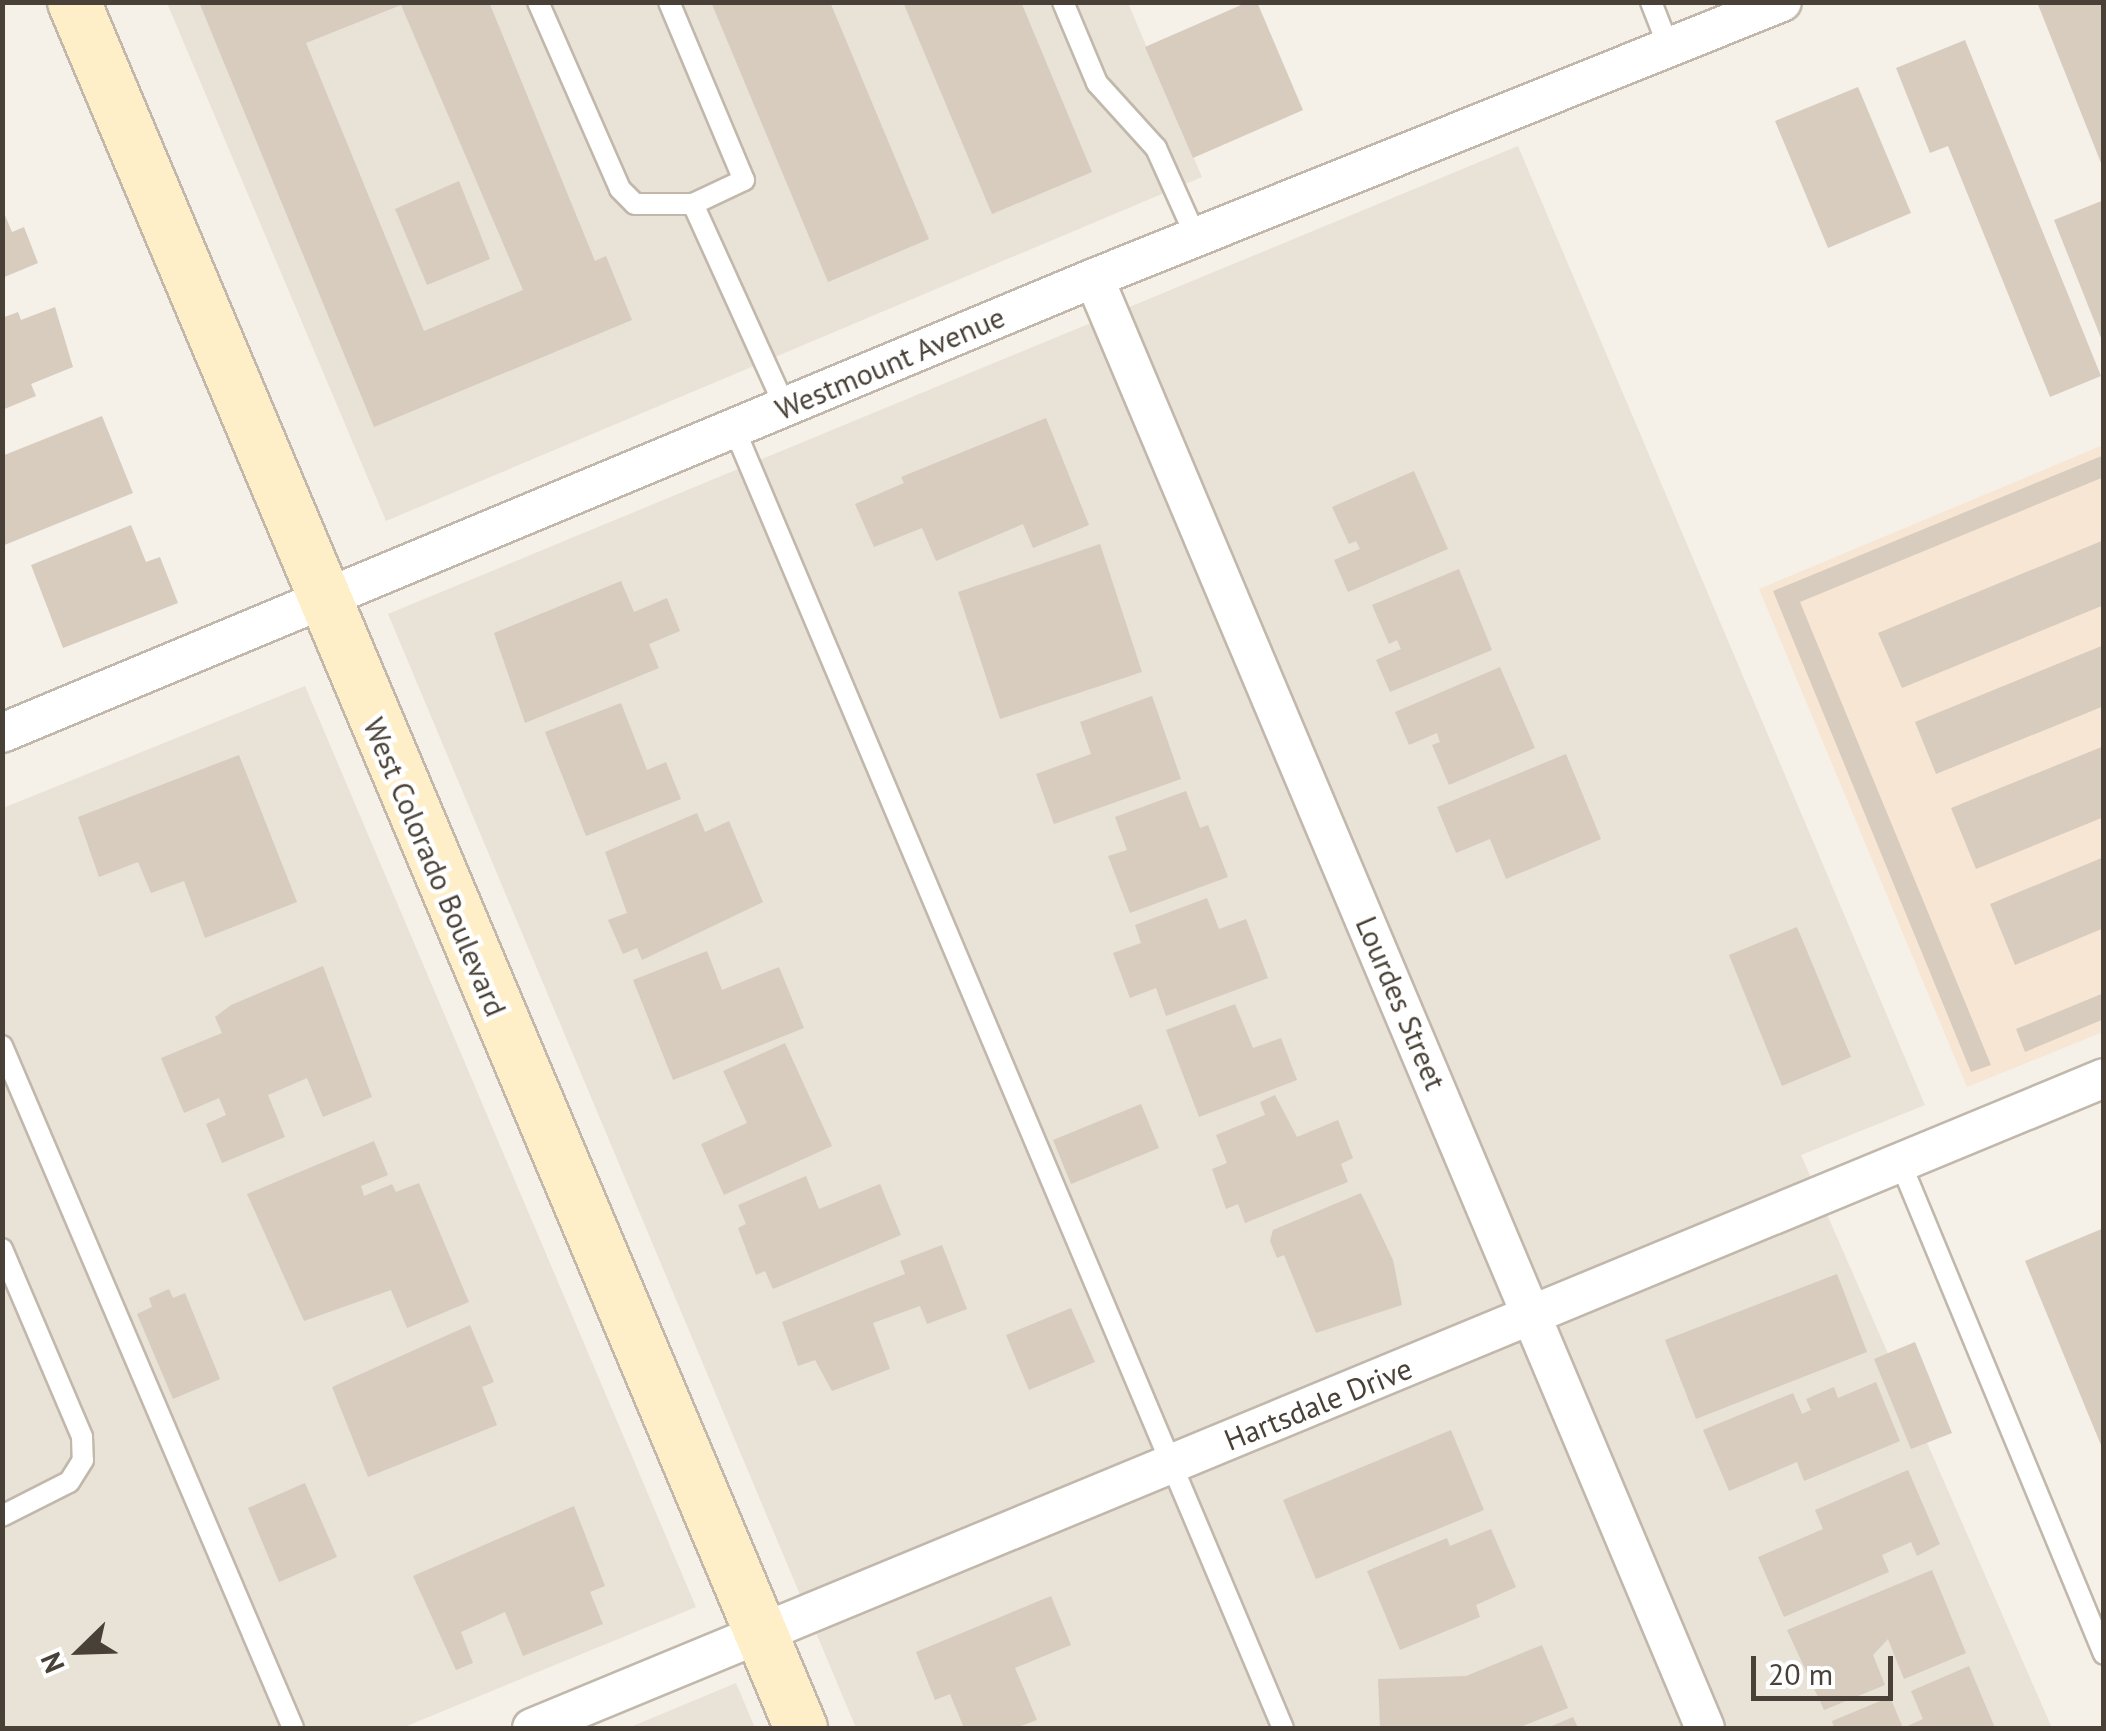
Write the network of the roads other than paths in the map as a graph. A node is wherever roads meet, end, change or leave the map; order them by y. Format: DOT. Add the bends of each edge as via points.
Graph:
graph roads {
  1 [pos="74,2"];
  2 [pos="538,2"];
  3 [pos="669,2"];
  4 [pos="1062,2"];
  5 [pos="1650,2"];
  6 [pos="1782,2"];
  7 [pos="1669,48"];
  8 [pos="693,204"];
  9 [pos="1196,237"];
  10 [pos="1094,278"];
  11 [pos="785,407"];
  12 [pos="734,428"];
  13 [pos="322,602"];
  14 [pos="2,734"];
  15 [pos="2,1046"];
  16 [pos="2104,1078"];
  17 [pos="1901,1164"];
  18 [pos="2,1249"];
  19 [pos="1533,1315"];
  20 [pos="1172,1463"];
  21 [pos="2,1516"];
  22 [pos="760,1631"];
  23 [pos="2104,1654"];
  24 [pos="293,1728"];
  25 [pos="532,1728"];
  26 [pos="801,1728"];
  27 [pos="1284,1728"];
  28 [pos="1705,1728"];
  1 -- 13 [label="street, West Colorado Boulevard"];
  2 -- 8 [label="lane" via="620,189 635,204"];
  3 -- 8 [label="lane" via="744,180"];
  4 -- 9 [label="lane" via="1097,82 1156,148"];
  5 -- 7 [label="lane"];
  6 -- 7 [label="street, Westmount Avenue"];
  7 -- 9 [label="street, Westmount Avenue"];
  8 -- 11 [label="lane"];
  9 -- 10 [label="street, Westmount Avenue"];
  10 -- 11 [label="street, Westmount Avenue"];
  10 -- 19 [label="street, Lourdes Street"];
  11 -- 12 [label="street, Westmount Avenue"];
  12 -- 13 [label="street, Westmount Avenue"];
  12 -- 20 [label="lane"];
  13 -- 14 [label="street, Westmount Avenue"];
  13 -- 22 [label="street, West Colorado Boulevard"];
  15 -- 24 [label="lane"];
  16 -- 17 [label="street, Hartsdale Drive"];
  17 -- 19 [label="street, Hartsdale Drive"];
  17 -- 23 [label="lane"];
  18 -- 21 [label="lane" via="82,1436 82,1460 69,1482"];
  19 -- 20 [label="street, Hartsdale Drive"];
  19 -- 28 [label="street, Lourdes Street"];
  20 -- 22 [label="street, Hartsdale Drive"];
  20 -- 27 [label="lane"];
  22 -- 25 [label="street, Hartsdale Drive"];
  22 -- 26 [label="street, West Colorado Boulevard"];
}
